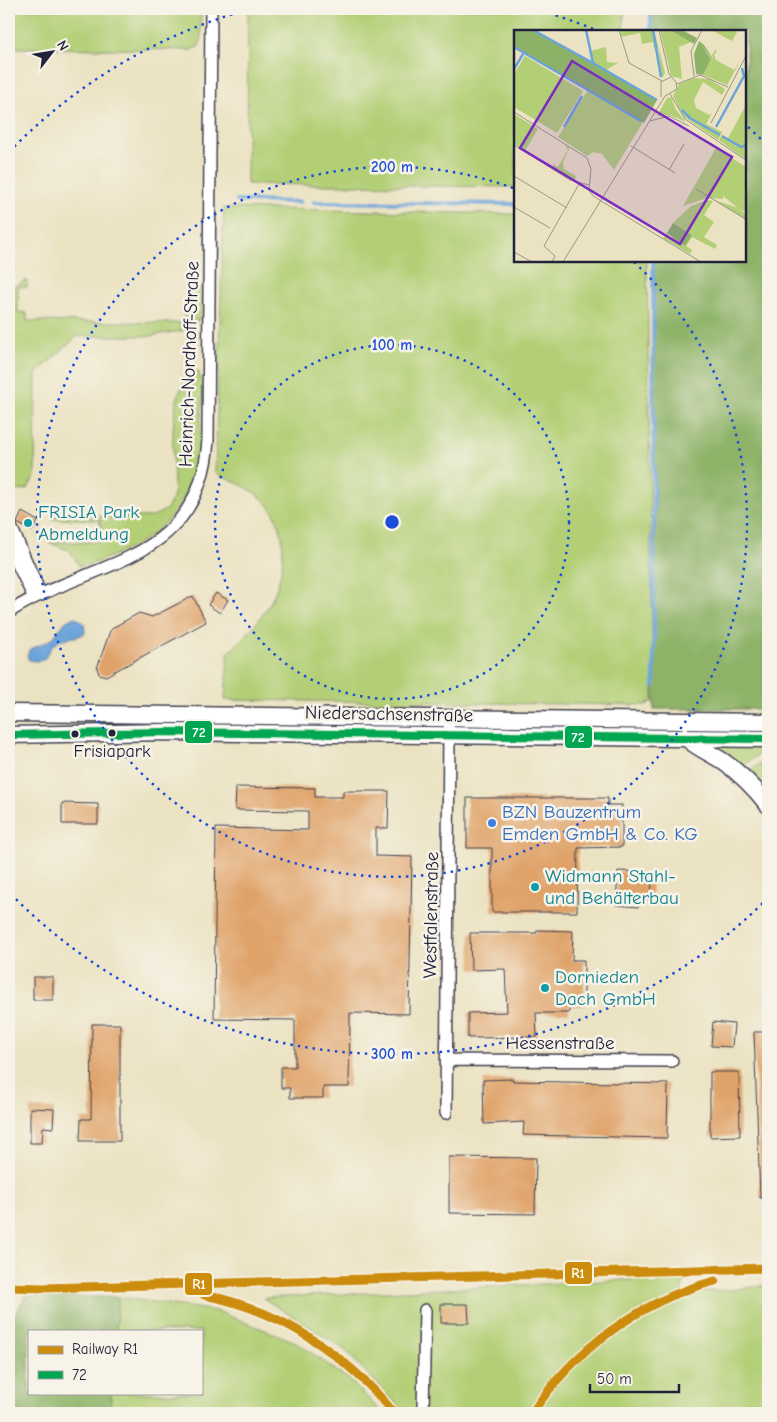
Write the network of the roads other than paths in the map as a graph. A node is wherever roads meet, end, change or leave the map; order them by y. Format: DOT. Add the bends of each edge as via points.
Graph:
graph roads {
  1 [pos="211,9"];
  2 [pos="9,522"];
  3 [pos="9,546"];
  4 [pos="37,597"];
  5 [pos="9,612"];
  6 [pos="9,713"];
  7 [pos="448,718"];
  8 [pos="768,722"];
  9 [pos="9,735"];
  10 [pos="449,735"];
  11 [pos="685,737"];
  12 [pos="768,739"];
  13 [pos="768,806"];
  14 [pos="447,1060"];
  15 [pos="672,1061"];
  16 [pos="446,1113"];
  17 [pos="425,1310"];
  18 [pos="423,1413"];
  1 -- 4 [label="street, Heinrich-Nordhoff-Straße" via="208,440 202,478 186,510 157,541 125,560"];
  2 -- 4 [label="street" via="22,549"];
  3 -- 4 [label="street"];
  4 -- 5 [label="street, Heinrich-Nordhoff-Straße"];
  6 -- 7 [label="main road, Niedersachsenstraße"];
  7 -- 8 [label="main road, Niedersachsenstraße"];
  7 -- 10 [label="street, Westfalenstraße"];
  9 -- 10 [label="main road, Niedersachsenstraße" via="160,732"];
  10 -- 11 [label="main road, Niedersachsenstraße"];
  10 -- 14 [label="street, Westfalenstraße"];
  11 -- 12 [label="main road, Niedersachsenstraße"];
  11 -- 13 [label="main road" via="738,773"];
  14 -- 15 [label="street, Hessenstraße"];
  14 -- 16 [label="street, Westfalenstraße"];
  17 -- 18 [label="street"];
}
